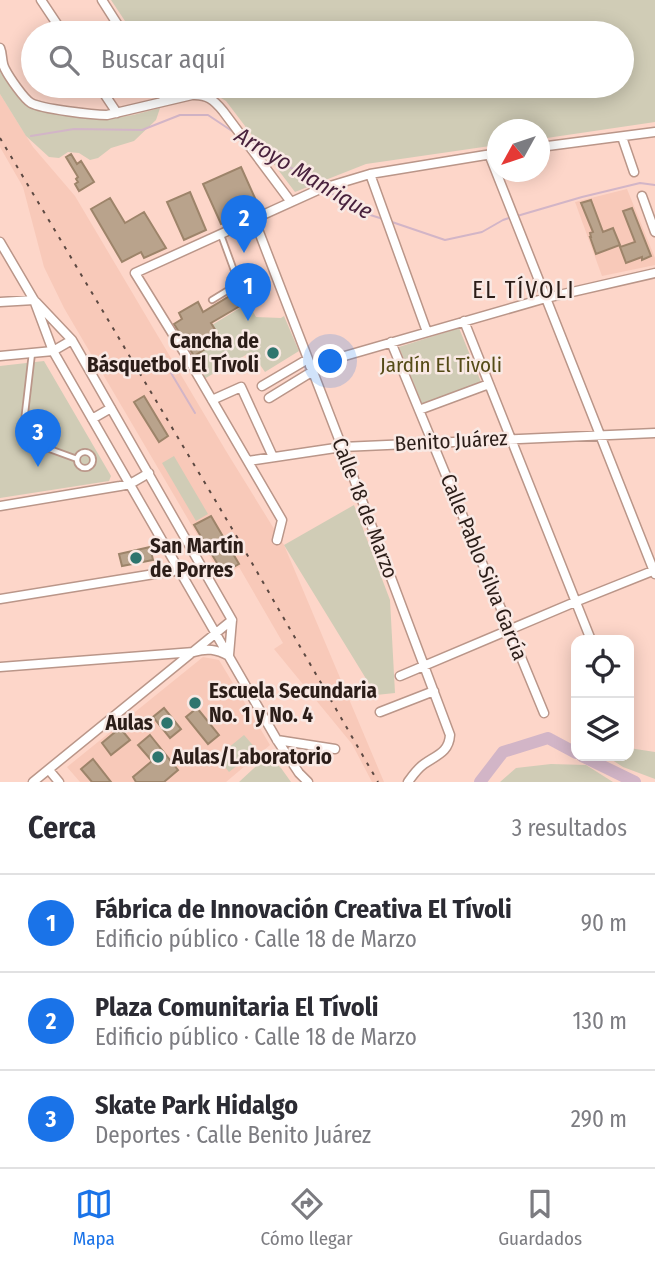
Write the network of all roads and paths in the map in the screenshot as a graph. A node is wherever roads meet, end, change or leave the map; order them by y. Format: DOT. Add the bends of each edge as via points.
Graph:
graph roads {
  1 [pos="41,0"];
  2 [pos="102,0"];
  3 [pos="55,21"];
  4 [pos="115,21"];
  5 [pos="0,48"];
  6 [pos="21,90"];
  7 [pos="27,98"];
  8 [pos="107,98"];
  9 [pos="164,98"];
  10 [pos="179,98"];
  11 [pos="209,98"];
  12 [pos="166,101"];
  13 [pos="117,113"];
  14 [pos="655,132"];
  15 [pos="622,137"];
  16 [pos="550,146"];
  17 [pos="487,154"];
  18 [pos="634,172"];
  19 [pos="370,174"];
  20 [pos="502,182"];
  21 [pos="642,195"];
  22 [pos="291,202"];
  23 [pos="254,219"];
  24 [pos="655,232"];
  25 [pos="221,234"];
  26 [pos="0,242"];
  27 [pos="655,273"];
  28 [pos="546,298"];
  29 [pos="34,300"];
  30 [pos="212,300"];
  31 [pos="0,303"];
  32 [pos="464,321"];
  33 [pos="427,332"];
  34 [pos="72,340"];
  35 [pos="391,342"];
  36 [pos="53,351"];
  37 [pos="32,353"];
  38 [pos="0,356"];
  39 [pos="310,365"];
  40 [pos="489,384"];
  41 [pos="212,400"];
  42 [pos="111,408"];
  43 [pos="419,410"];
  44 [pos="92,419"];
  45 [pos="655,434"];
  46 [pos="600,435"];
  47 [pos="510,438"];
  48 [pos="433,442"];
  49 [pos="342,447"];
  50 [pos="273,457"];
  51 [pos="77,459"];
  52 [pos="248,461"];
  53 [pos="149,473"];
  54 [pos="130,484"];
  55 [pos="0,506"];
  56 [pos="277,540"];
  57 [pos="179,570"];
  58 [pos="655,572"];
  59 [pos="0,599"];
  60 [pos="575,602"];
  61 [pos="232,620"];
  62 [pos="510,629"];
  63 [pos="216,634"];
  64 [pos="588,635"];
  65 [pos="194,652"];
  66 [pos="229,656"];
  67 [pos="424,666"];
  68 [pos="0,667"];
  69 [pos="400,676"];
  70 [pos="433,691"];
  71 [pos="380,712"];
  72 [pos="544,713"];
  73 [pos="277,740"];
  74 [pos="335,749"];
  75 [pos="49,770"];
  76 [pos="33,782"];
  77 [pos="59,782"];
  78 [pos="308,782"];
  79 [pos="408,782"];
  1 -- 3 [label="street"];
  2 -- 4 [label="street"];
  5 -- 6 [label="street" via="4,67"];
  7 -- 13 [label="street" via="31,103 95,115"];
  8 -- 13 [label="street"];
  9 -- 12 [label="street"];
  10 -- 12 [label="street"];
  11 -- 22 [label="street"];
  12 -- 13 [label="street"];
  14 -- 15 [label="street"];
  15 -- 16 [label="street"];
  15 -- 18 [label="street"];
  17 -- 19 [label="street"];
  19 -- 22 [label="street"];
  19 -- 33 [label="street"];
  20 -- 28 [label="street"];
  21 -- 24 [label="street"];
  22 -- 23 [label="street"];
  23 -- 25 [label="street"];
  23 -- 39 [label="street, Calle 18 de Marzo"];
  25 -- 30 [label="lane" via="236,276 230,289"];
  25 -- 41 [label="street" via="135,273"];
  26 -- 29 [label="street"];
  27 -- 28 [label="street"];
  28 -- 32 [label="street"];
  28 -- 46 [label="street"];
  29 -- 31 [label="street"];
  29 -- 34 [label="street"];
  29 -- 36 [label="street"];
  32 -- 33 [label="street"];
  32 -- 40 [label="street"];
  33 -- 35 [label="street"];
  34 -- 36 [label="street"];
  34 -- 42 [label="street"];
  35 -- 39 [label="street"];
  35 -- 43 [label="street, Calle Pablo Silva García"];
  36 -- 37 [label="street"];
  36 -- 44 [label="street"];
  37 -- 38 [label="street"];
  37 -- 51 [label="lane" via="22,439"];
  39 -- 39 [label="street" via="271,396 265,385"];
  39 -- 49 [label="street, Calle 18 de Marzo"];
  40 -- 43 [label="street"];
  40 -- 47 [label="street"];
  41 -- 50 [label="street" via="241,387"];
  41 -- 52 [label="street"];
  42 -- 44 [label="street"];
  42 -- 53 [label="street"];
  43 -- 48 [label="street, Calle Pablo Silva García"];
  44 -- 54 [label="street"];
  45 -- 46 [label="street, Benito Juárez"];
  46 -- 47 [label="street, Benito Juárez"];
  46 -- 58 [label="street"];
  47 -- 48 [label="street, Benito Juárez"];
  47 -- 60 [label="street"];
  48 -- 49 [label="street, Benito Juárez"];
  48 -- 62 [label="street, Calle Pablo Silva García"];
  49 -- 50 [label="street, Benito Juárez"];
  49 -- 67 [label="street, Calle 18 de Marzo"];
  50 -- 52 [label="street, Benito Juárez"];
  52 -- 56 [label="street" via="282,520"];
  53 -- 54 [label="street"];
  53 -- 61 [label="street"];
  54 -- 55 [label="street"];
  54 -- 57 [label="street"];
  57 -- 59 [label="street"];
  57 -- 63 [label="street"];
  58 -- 60 [label="street"];
  60 -- 62 [label="street"];
  60 -- 64 [label="street"];
  61 -- 63 [label="street"];
  61 -- 66 [label="street"];
  62 -- 67 [label="street"];
  62 -- 72 [label="street, Calle Pablo Silva García"];
  63 -- 65 [label="street"];
  63 -- 66 [label="street"];
  65 -- 66 [label="street" via="213,649"];
  65 -- 68 [label="street"];
  65 -- 75 [label="street"];
  66 -- 73 [label="street"];
  67 -- 69 [label="street"];
  67 -- 70 [label="street, Calle 18 de Marzo"];
  70 -- 71 [label="street"];
  70 -- 79 [label="street, Calle 18 de Marzo" via="450,744"];
  73 -- 74 [label="street"];
  73 -- 78 [label="street"];
  75 -- 76 [label="street"];
  75 -- 77 [label="street"];
}
